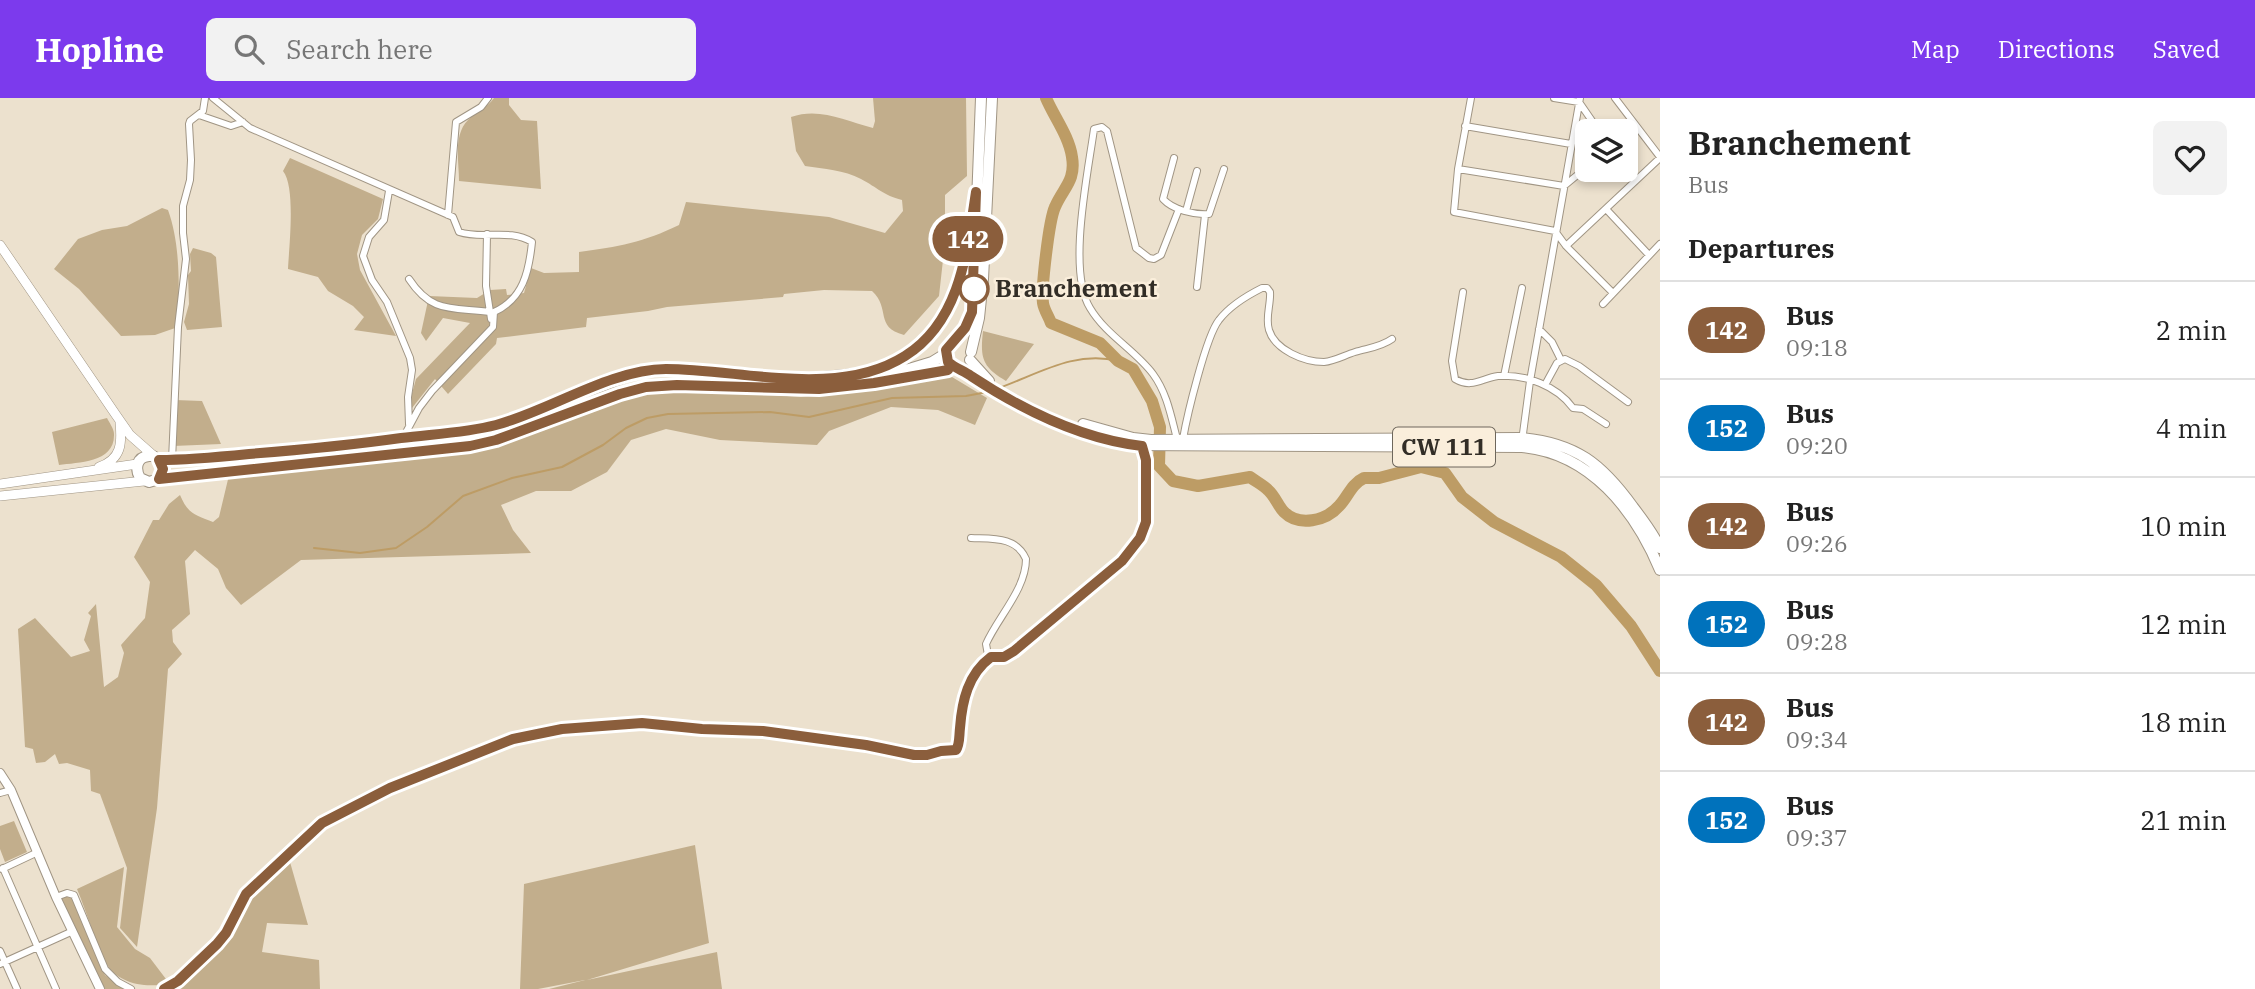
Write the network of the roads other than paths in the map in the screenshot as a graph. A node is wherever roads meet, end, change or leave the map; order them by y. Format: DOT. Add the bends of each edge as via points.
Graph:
graph roads {
  1 [pos="205,98"];
  2 [pos="213,98"];
  3 [pos="488,98"];
  4 [pos="981,98"];
  5 [pos="992,98"];
  6 [pos="1471,98"];
  7 [pos="1554,98"];
  8 [pos="1615,98"];
  9 [pos="1579,100"];
  10 [pos="199,115"];
  11 [pos="1591,119"];
  12 [pos="1631,119"];
  13 [pos="243,122"];
  14 [pos="1465,126"];
  15 [pos="1638,128"];
  16 [pos="1572,144"];
  17 [pos="1174,158"];
  18 [pos="1660,158"];
  19 [pos="1224,169"];
  20 [pos="1458,169"];
  21 [pos="1197,171"];
  22 [pos="1575,177"];
  23 [pos="1564,186"];
  24 [pos="389,191"];
  25 [pos="976,192"];
  26 [pos="1606,209"];
  27 [pos="1183,210"];
  28 [pos="449,215"];
  29 [pos="1205,215"];
  30 [pos="1555,231"];
  31 [pos="487,234"];
  32 [pos="1660,244"];
  33 [pos="0,245"];
  34 [pos="1566,246"];
  35 [pos="1649,255"];
  36 [pos="409,279"];
  37 [pos="1197,287"];
  38 [pos="1522,288"];
  39 [pos="1463,292"];
  40 [pos="1613,293"];
  41 [pos="1603,304"];
  42 [pos="490,312"];
  43 [pos="493,327"];
  44 [pos="1539,329"];
  45 [pos="1392,339"];
  46 [pos="954,342"];
  47 [pos="945,354"];
  48 [pos="971,356"];
  49 [pos="1561,359"];
  50 [pos="957,367"];
  51 [pos="854,375"];
  52 [pos="1504,376"];
  53 [pos="1530,381"];
  54 [pos="989,384"];
  55 [pos="1545,384"];
  56 [pos="1628,402"];
  57 [pos="119,421"];
  58 [pos="1606,424"];
  59 [pos="410,428"];
  60 [pos="130,435"];
  61 [pos="403,438"];
  62 [pos="1176,441"];
  63 [pos="1522,443"];
  64 [pos="1148,444"];
  65 [pos="157,458"];
  66 [pos="172,460"];
  67 [pos="139,462"];
  68 [pos="79,474"];
  69 [pos="159,479"];
  70 [pos="144,481"];
  71 [pos="0,484"];
  72 [pos="0,496"];
  73 [pos="971,538"];
  74 [pos="1660,548"];
  75 [pos="1660,570"];
  76 [pos="991,657"];
  77 [pos="0,774"];
  78 [pos="11,790"];
  79 [pos="0,793"];
  80 [pos="38,852"];
  81 [pos="1,869"];
  82 [pos="56,897"];
  83 [pos="73,931"];
  84 [pos="37,946"];
  85 [pos="0,951"];
  86 [pos="2,963"];
  87 [pos="17,989"];
  88 [pos="56,989"];
  89 [pos="100,989"];
  90 [pos="131,989"];
  91 [pos="164,989"];
  1 -- 10 [label="street"];
  2 -- 13 [label="street"];
  3 -- 28 [label="street" via="456,122"];
  4 -- 25 [label="highway"];
  5 -- 48 [label="highway" via="983,279"];
  6 -- 14 [label="street"];
  7 -- 9 [label="street"];
  8 -- 12 [label="street"];
  9 -- 11 [label="street"];
  9 -- 16 [label="street"];
  10 -- 13 [label="street" via="231,126"];
  10 -- 66 [label="street" via="189,124 190,180 183,206 186,259"];
  13 -- 24 [label="street"];
  14 -- 16 [label="street"];
  14 -- 20 [label="street"];
  15 -- 18 [label="street"];
  16 -- 23 [label="street"];
  17 -- 27 [label="street" via="1163,199"];
  18 -- 26 [label="street"];
  19 -- 29 [label="street" via="1212,210"];
  20 -- 23 [label="street"];
  20 -- 30 [label="street" via="1454,212"];
  21 -- 27 [label="street"];
  22 -- 23 [label="street"];
  23 -- 30 [label="street"];
  24 -- 28 [label="street"];
  24 -- 59 [label="street" via="384,220 369,237 363,256 412,363"];
  25 -- 46 [label="highway" via="973,306 968,323"];
  25 -- 51 [label="highway" via="963,270 938,325 905,356"];
  26 -- 34 [label="street"];
  26 -- 35 [label="street"];
  27 -- 29 [label="street"];
  27 -- 62 [label="street" via="1161,255 1154,259 1141,253 1107,131 1094,129 1080,282 1090,309 1154,375"];
  28 -- 31 [label="street" via="460,232"];
  29 -- 37 [label="street"];
  30 -- 34 [label="street"];
  30 -- 44 [label="street"];
  31 -- 42 [label="street"];
  31 -- 43 [label="street" via="523,236 532,242 523,288 494,312"];
  32 -- 35 [label="street"];
  33 -- 57 [label="main road"];
  34 -- 40 [label="street"];
  35 -- 40 [label="street"];
  36 -- 42 [label="street" via="424,300 435,306"];
  38 -- 52 [label="street"];
  39 -- 52 [label="street" via="1452,361 1455,379 1469,384"];
  40 -- 41 [label="street"];
  42 -- 43 [label="street"];
  43 -- 59 [label="street" via="432,391"];
  44 -- 49 [label="street"];
  44 -- 53 [label="street"];
  45 -- 62 [label="street" via="1332,360 1296,355 1269,332 1270,292 1262,288 1223,314 1214,327"];
  46 -- 47 [label="highway"];
  46 -- 48 [label="highway" via="963,342"];
  47 -- 50 [label="highway"];
  47 -- 51 [label="highway" via="909,369"];
  48 -- 50 [label="highway"];
  48 -- 54 [label="highway"];
  49 -- 55 [label="street"];
  49 -- 56 [label="street" via="1570,360"];
  50 -- 54 [label="highway, CW 111"];
  50 -- 69 [label="highway" via="923,376 819,389 646,387 470,446"];
  51 -- 61 [label="highway" via="790,378 663,369 633,374 492,426"];
  52 -- 53 [label="street"];
  53 -- 55 [label="street"];
  53 -- 63 [label="street"];
  54 -- 64 [label="highway, CW 111" via="1088,426"];
  55 -- 58 [label="street" via="1573,408"];
  57 -- 60 [label="main road"];
  57 -- 68 [label="main road" via="122,440 118,454 108,464"];
  59 -- 61 [label="street"];
  60 -- 65 [label="main road"];
  60 -- 67 [label="main road"];
  61 -- 66 [label="highway"];
  62 -- 63 [label="highway, CW 111"];
  62 -- 64 [label="highway, CW 111"];
  63 -- 74 [label="highway, CW 111" via="1557,444 1591,460 1623,493"];
  63 -- 75 [label="highway, CW 111" via="1565,457 1594,475 1637,528"];
  64 -- 76 [label="street" via="1146,522 1140,538 1122,561 1014,651"];
  65 -- 66 [label="highway"];
  65 -- 67 [label="highway" via="145,457"];
  65 -- 69 [label="highway" via="163,469"];
  67 -- 68 [label="main road"];
  67 -- 70 [label="highway" via="137,474"];
  68 -- 71 [label="main road"];
  69 -- 70 [label="highway"];
  70 -- 72 [label="main road"];
  73 -- 76 [label="street" via="1009,541 1026,559 1019,585 986,645"];
  76 -- 91 [label="street" via="969,684 959,746 954,751 914,755 763,731 642,723 550,731 488,747 390,788 322,823 246,894 217,944"];
  77 -- 78 [label="street"];
  78 -- 79 [label="street"];
  78 -- 80 [label="street"];
  80 -- 81 [label="street"];
  80 -- 82 [label="street"];
  81 -- 84 [label="street"];
  82 -- 83 [label="street"];
  82 -- 90 [label="street" via="74,895 105,969"];
  83 -- 84 [label="street"];
  83 -- 89 [label="street"];
  84 -- 86 [label="street"];
  84 -- 88 [label="street"];
  85 -- 86 [label="street"];
  86 -- 87 [label="street"];
}
